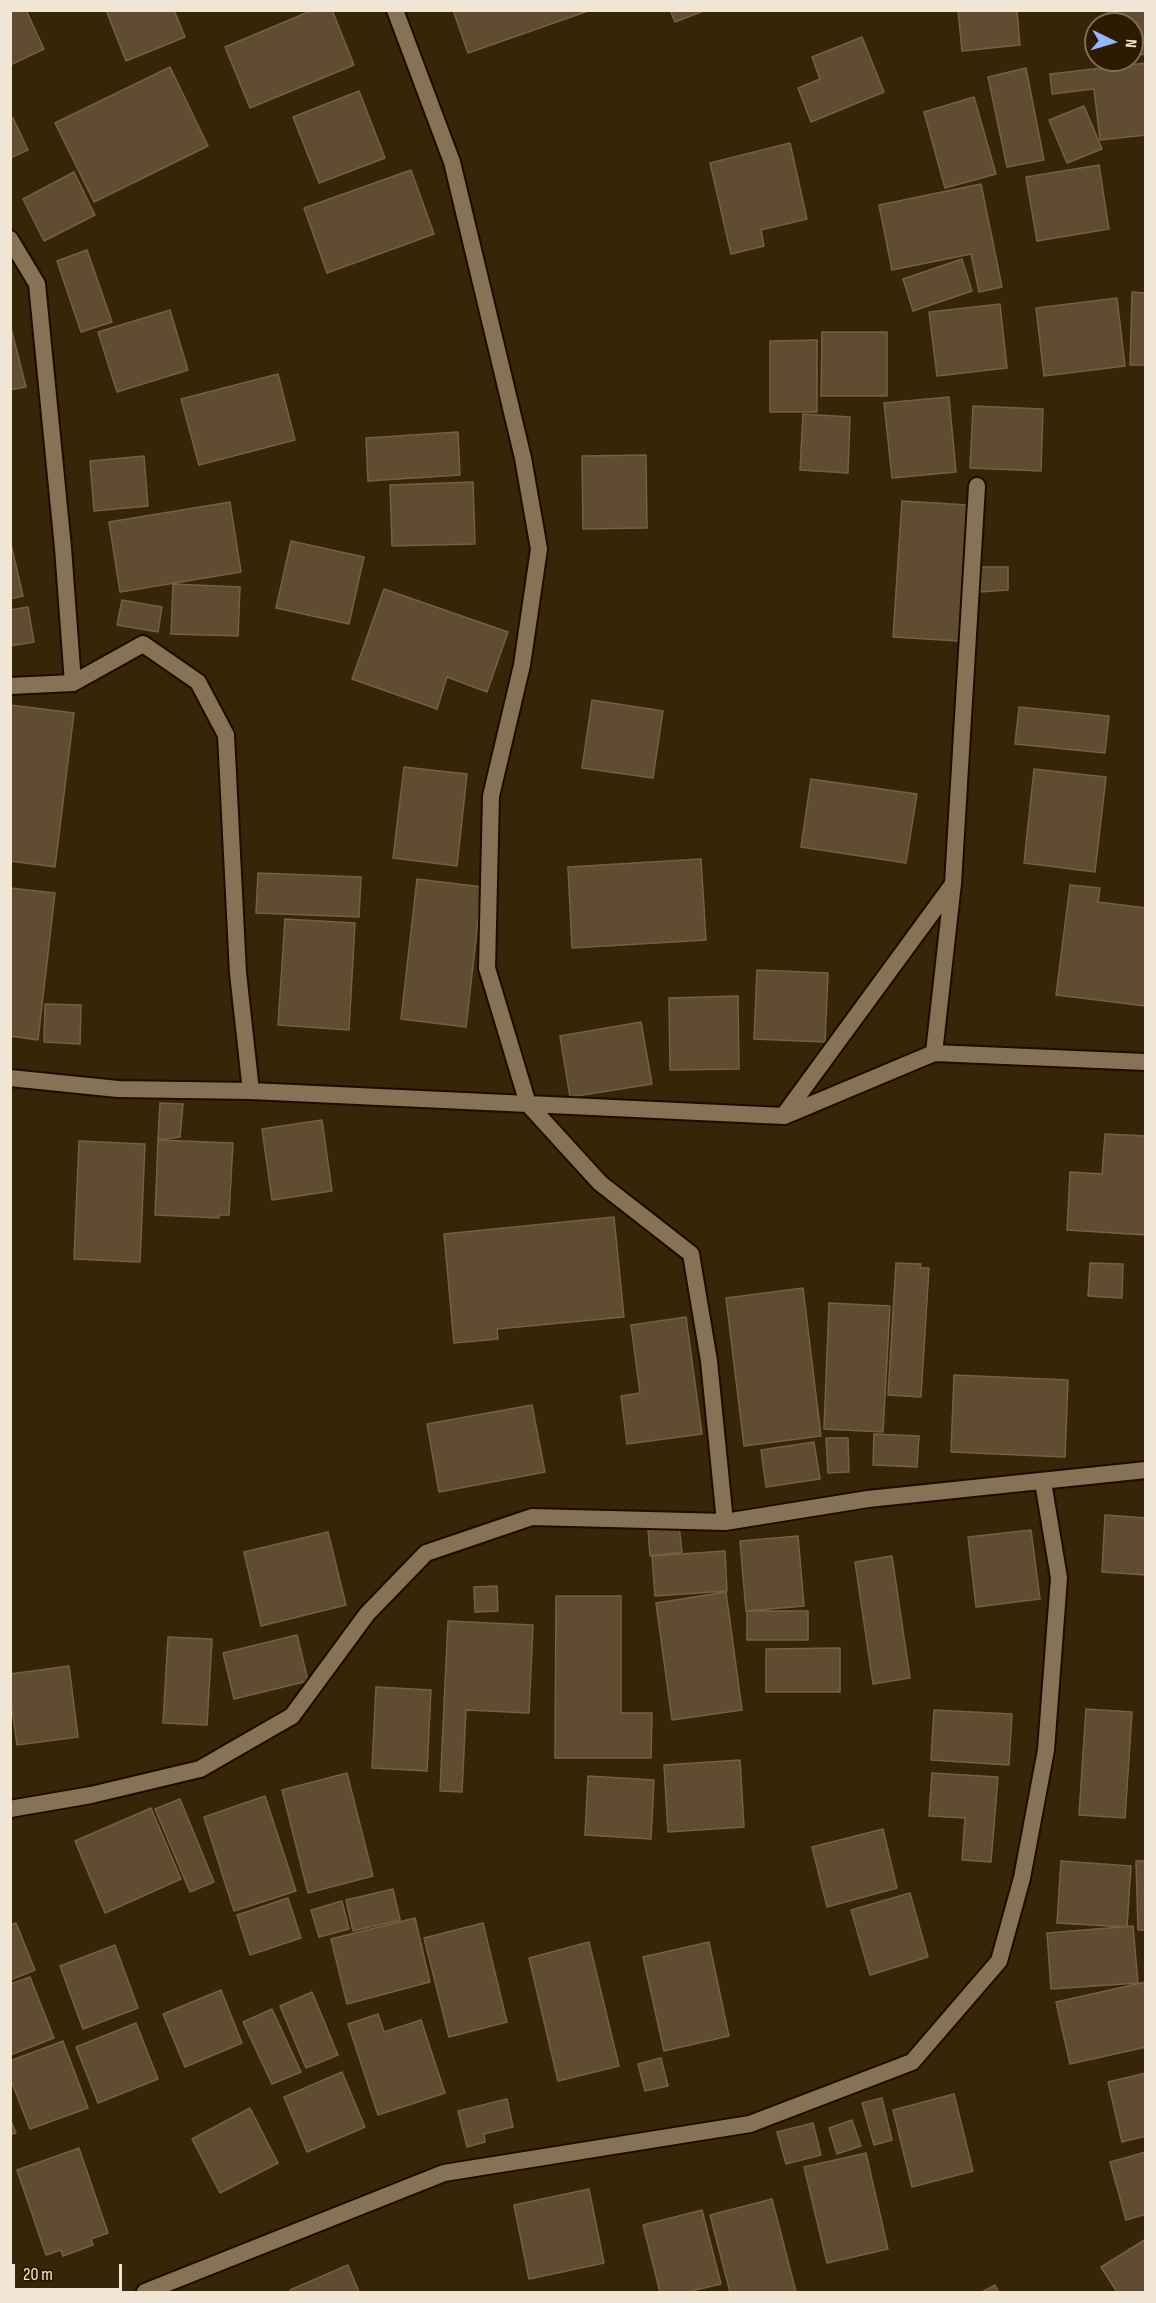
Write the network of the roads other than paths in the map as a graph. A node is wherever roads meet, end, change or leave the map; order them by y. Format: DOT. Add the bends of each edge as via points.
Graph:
graph roads {
  1 [pos="395,10"];
  2 [pos="10,239"];
  3 [pos="977,486"];
  4 [pos="73,683"];
  5 [pos="10,686"];
  6 [pos="953,883"];
  7 [pos="934,1053"];
  8 [pos="1146,1062"];
  9 [pos="10,1078"];
  10 [pos="251,1091"];
  11 [pos="528,1104"];
  12 [pos="783,1116"];
  13 [pos="1146,1470"];
  14 [pos="1043,1482"];
  15 [pos="725,1522"];
  16 [pos="10,1809"];
  17 [pos="145,2292"];
  1 -- 11 [label="street" via="452,162 523,458 538,549 522,665 491,795 487,968"];
  2 -- 4 [label="street" via="37,284"];
  3 -- 6 [label="street"];
  4 -- 5 [label="street"];
  4 -- 10 [label="street" via="143,644 198,682 226,735 238,974"];
  6 -- 7 [label="street"];
  6 -- 12 [label="street"];
  7 -- 8 [label="street"];
  7 -- 12 [label="street"];
  9 -- 10 [label="street" via="118,1089"];
  10 -- 11 [label="street"];
  11 -- 12 [label="street"];
  11 -- 15 [label="street" via="600,1183 691,1254 709,1361"];
  13 -- 14 [label="street"];
  14 -- 15 [label="street" via="868,1499"];
  14 -- 17 [label="street" via="1059,1578 1046,1750 1022,1878 999,1961 912,2062 750,2124 444,2173"];
  15 -- 16 [label="street" via="532,1517 426,1553 367,1614 292,1716 200,1769"];
}
